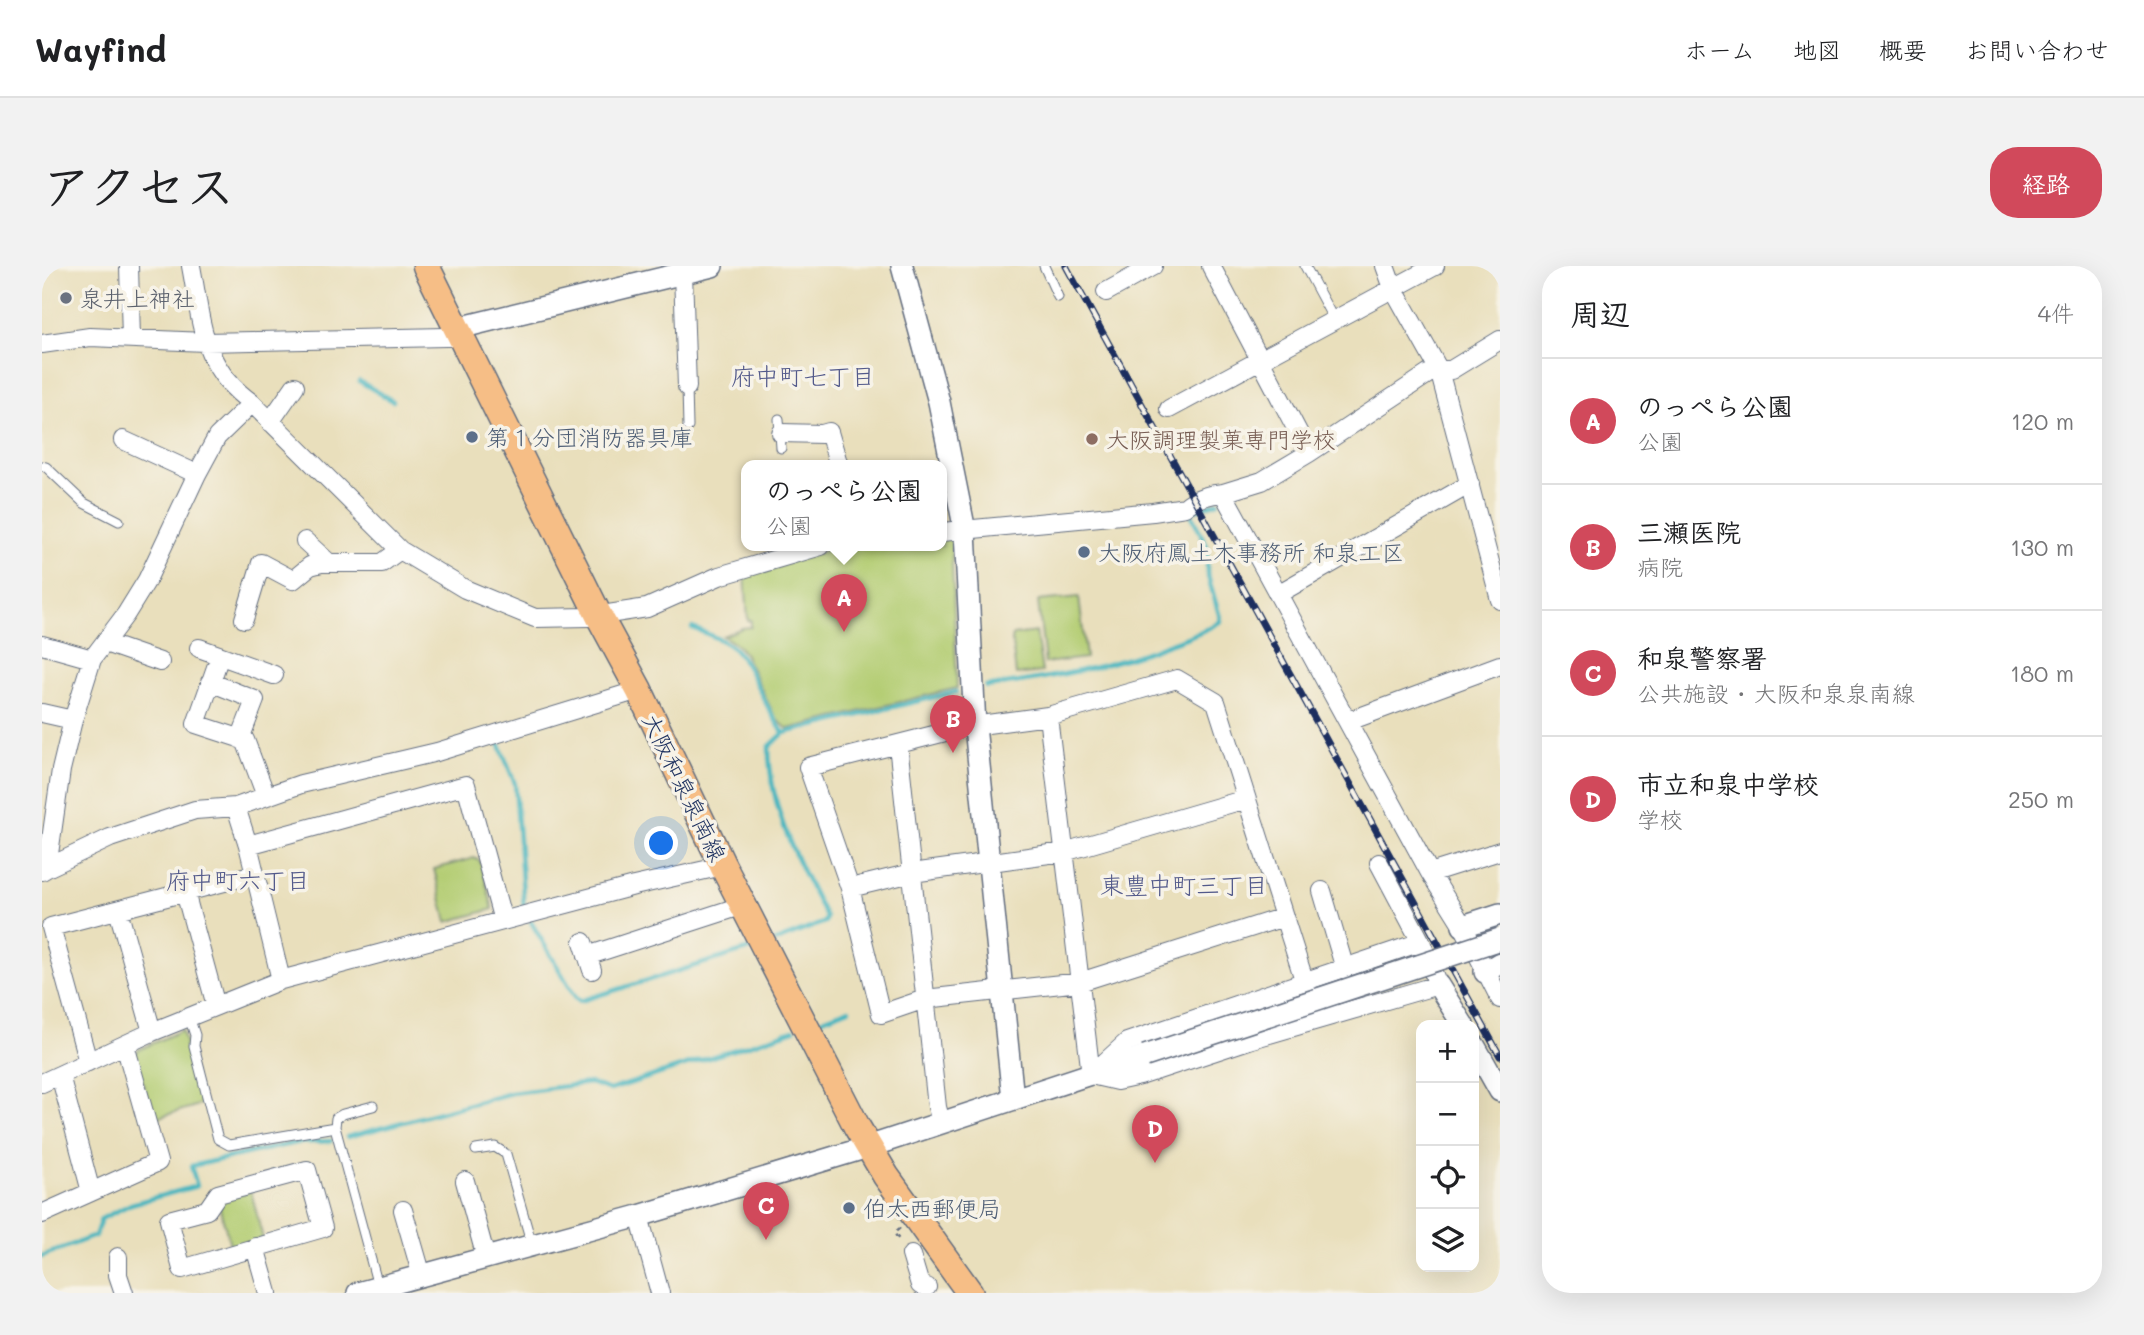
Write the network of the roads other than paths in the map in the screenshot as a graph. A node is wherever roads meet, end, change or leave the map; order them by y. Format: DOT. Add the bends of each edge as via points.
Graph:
graph roads {
  1 [pos="130,266"];
  2 [pos="191,266"];
  3 [pos="426,266"];
  4 [pos="712,266"];
  5 [pos="902,266"];
  6 [pos="1044,266"];
  7 [pos="1153,266"];
  8 [pos="1210,266"];
  9 [pos="1305,266"];
  10 [pos="1384,266"];
  11 [pos="1435,266"];
  12 [pos="1132,271"];
  13 [pos="683,273"];
  14 [pos="1393,288"];
  15 [pos="1106,292"];
  16 [pos="1058,297"];
  17 [pos="1334,320"];
  18 [pos="458,331"];
  19 [pos="131,339"];
  20 [pos="1500,340"];
  21 [pos="205,342"];
  22 [pos="42,344"];
  23 [pos="1259,361"];
  24 [pos="1439,370"];
  25 [pos="295,386"];
  26 [pos="687,387"];
  27 [pos="252,403"];
  28 [pos="1169,410"];
  29 [pos="271,422"];
  30 [pos="688,427"];
  31 [pos="780,433"];
  32 [pos="124,440"];
  33 [pos="1309,453"];
  34 [pos="837,460"];
  35 [pos="42,466"];
  36 [pos="197,474"];
  37 [pos="1470,485"];
  38 [pos="1223,494"];
  39 [pos="119,521"];
  40 [pos="947,531"];
  41 [pos="965,531"];
  42 [pos="304,541"];
  43 [pos="401,550"];
  44 [pos="804,551"];
  45 [pos="329,563"];
  46 [pos="1278,594"];
  47 [pos="1500,600"];
  48 [pos="599,616"];
  49 [pos="244,620"];
  50 [pos="106,641"];
  51 [pos="42,645"];
  52 [pos="199,648"];
  53 [pos="220,656"];
  54 [pos="92,659"];
  55 [pos="159,662"];
  56 [pos="1500,665"];
  57 [pos="274,675"];
  58 [pos="210,682"];
  59 [pos="639,690"];
  60 [pos="42,713"];
  61 [pos="1048,716"];
  62 [pos="73,720"];
  63 [pos="1349,721"];
  64 [pos="975,726"];
  65 [pos="240,739"];
  66 [pos="898,744"];
  67 [pos="266,796"];
  68 [pos="1247,799"];
  69 [pos="236,807"];
  70 [pos="248,845"];
  71 [pos="1500,851"];
  72 [pos="1064,852"];
  73 [pos="989,862"];
  74 [pos="723,866"];
  75 [pos="45,870"];
  76 [pos="912,873"];
  77 [pos="1430,873"];
  78 [pos="255,874"];
  79 [pos="1380,875"];
  80 [pos="850,888"];
  81 [pos="1322,891"];
  82 [pos="185,892"];
  83 [pos="744,905"];
  84 [pos="118,910"];
  85 [pos="1500,915"];
  86 [pos="1284,918"];
  87 [pos="503,922"];
  88 [pos="1463,926"];
  89 [pos="1500,939"];
  90 [pos="1421,942"];
  91 [pos="587,956"];
  92 [pos="1492,967"];
  93 [pos="1345,969"];
  94 [pos="281,980"];
  95 [pos="1080,982"];
  96 [pos="1305,983"];
  97 [pos="1438,985"];
  98 [pos="1003,992"];
  99 [pos="925,999"];
  100 [pos="1500,999"];
  101 [pos="216,1006"];
  102 [pos="189,1017"];
  103 [pos="1460,1020"];
  104 [pos="152,1032"];
  105 [pos="125,1045"];
  106 [pos="1479,1054"];
  107 [pos="88,1062"];
  108 [pos="60,1075"];
  109 [pos="1091,1075"];
  110 [pos="42,1083"];
  111 [pos="1500,1091"];
  112 [pos="1013,1099"];
  113 [pos="373,1106"];
  114 [pos="941,1122"];
  115 [pos="335,1127"];
  116 [pos="868,1146"];
  117 [pos="476,1150"];
  118 [pos="465,1181"];
  119 [pos="91,1192"];
  120 [pos="403,1210"];
  121 [pos="42,1213"];
  122 [pos="639,1216"];
  123 [pos="532,1245"];
  124 [pos="255,1247"];
  125 [pos="911,1255"];
  126 [pos="118,1257"];
  127 [pos="486,1258"];
  128 [pos="951,1270"];
  129 [pos="422,1276"];
  130 [pos="368,1290"];
  131 [pos="926,1290"];
  132 [pos="124,1293"];
  133 [pos="268,1293"];
  134 [pos="660,1293"];
  135 [pos="970,1293"];
  1 -- 19 [label="street"];
  2 -- 21 [label="street"];
  3 -- 18 [label="main road, 大阪和泉泉南線"];
  4 -- 13 [label="street"];
  5 -- 41 [label="street" via="939,402"];
  6 -- 16 [label="lane"];
  7 -- 12 [label="street"];
  8 -- 23 [label="street"];
  9 -- 17 [label="lane"];
  10 -- 14 [label="street"];
  11 -- 14 [label="street"];
  12 -- 15 [label="street"];
  13 -- 18 [label="street"];
  13 -- 26 [label="street" via="694,366"];
  14 -- 17 [label="street"];
  14 -- 24 [label="street"];
  17 -- 23 [label="street"];
  18 -- 21 [label="street" via="455,337"];
  18 -- 48 [label="main road, 大阪和泉泉南線"];
  19 -- 21 [label="street"];
  19 -- 22 [label="street" via="90,337"];
  20 -- 24 [label="street" via="1451,370"];
  21 -- 27 [label="street" via="233,390"];
  23 -- 28 [label="street"];
  23 -- 33 [label="street"];
  24 -- 33 [label="street"];
  24 -- 37 [label="street"];
  25 -- 29 [label="street"];
  26 -- 30 [label="lane"];
  27 -- 29 [label="street"];
  27 -- 36 [label="street" via="217,437"];
  29 -- 43 [label="street"];
  31 -- 34 [label="street" via="829,432"];
  32 -- 36 [label="street"];
  33 -- 38 [label="street" via="1262,481"];
  35 -- 39 [label="lane" via="84,503"];
  36 -- 50 [label="street" via="148,580"];
  37 -- 46 [label="street"];
  37 -- 47 [label="street"];
  38 -- 41 [label="street" via="1164,511"];
  38 -- 46 [label="street"];
  40 -- 41 [label="street"];
  41 -- 64 [label="street"];
  42 -- 45 [label="street"];
  43 -- 45 [label="street" via="382,563"];
  43 -- 48 [label="street" via="465,589 536,618"];
  44 -- 48 [label="street" via="719,576 647,608"];
  45 -- 49 [label="street" via="310,566 293,580 261,563"];
  46 -- 63 [label="street"];
  48 -- 59 [label="main road, 大阪和泉泉南線"];
  50 -- 54 [label="street"];
  50 -- 55 [label="street"];
  51 -- 54 [label="street"];
  52 -- 53 [label="street"];
  53 -- 57 [label="street"];
  53 -- 58 [label="street"];
  54 -- 62 [label="street"];
  56 -- 63 [label="street"];
  58 -- 65 [label="street" via="255,700"];
  58 -- 65 [label="street" via="196,724"];
  59 -- 67 [label="street" via="437,752"];
  59 -- 74 [label="main road, 大阪和泉泉南線"];
  60 -- 62 [label="street"];
  61 -- 64 [label="street"];
  61 -- 68 [label="street" via="1177,679 1216,702"];
  61 -- 72 [label="street"];
  62 -- 75 [label="street"];
  63 -- 77 [label="street"];
  64 -- 66 [label="street"];
  64 -- 73 [label="street"];
  65 -- 67 [label="street"];
  66 -- 76 [label="street"];
  66 -- 80 [label="street" via="808,768"];
  67 -- 69 [label="street"];
  68 -- 72 [label="street"];
  68 -- 86 [label="street"];
  69 -- 70 [label="street"];
  69 -- 75 [label="street" via="195,810 170,818 110,838"];
  70 -- 78 [label="street"];
  70 -- 87 [label="street" via="466,785"];
  71 -- 77 [label="street"];
  72 -- 73 [label="street"];
  72 -- 95 [label="street"];
  73 -- 76 [label="street"];
  73 -- 98 [label="street"];
  74 -- 83 [label="main road, 大阪和泉泉南線"];
  74 -- 87 [label="street"];
  76 -- 80 [label="street"];
  76 -- 99 [label="street"];
  77 -- 88 [label="street"];
  78 -- 82 [label="street"];
  78 -- 94 [label="street"];
  79 -- 90 [label="street"];
  80 -- 99 [label="street" via="881,1014"];
  81 -- 93 [label="street"];
  82 -- 84 [label="street"];
  82 -- 101 [label="street"];
  83 -- 91 [label="street"];
  83 -- 116 [label="main road, 大阪和泉泉南線"];
  84 -- 104 [label="street"];
  84 -- 107 [label="street" via="51,927"];
  85 -- 88 [label="street"];
  86 -- 95 [label="street"];
  86 -- 96 [label="street"];
  87 -- 94 [label="street"];
  88 -- 92 [label="street"];
  89 -- 109 [label="street, bridge"];
  90 -- 93 [label="street"];
  90 -- 97 [label="street"];
  92 -- 100 [label="street"];
  93 -- 96 [label="street"];
  94 -- 101 [label="street"];
  95 -- 98 [label="street"];
  95 -- 109 [label="street"];
  96 -- 109 [label="street" via="1127,1042"];
  97 -- 103 [label="street"];
  97 -- 109 [label="street" via="1140,1076 1117,1081"];
  98 -- 99 [label="street"];
  98 -- 112 [label="street"];
  99 -- 114 [label="street"];
  101 -- 102 [label="street"];
  102 -- 104 [label="street"];
  102 -- 115 [label="lane" via="218,1139 229,1145"];
  104 -- 105 [label="street"];
  105 -- 107 [label="street"];
  105 -- 119 [label="street" via="158,1162"];
  106 -- 111 [label="street"];
  107 -- 108 [label="street"];
  108 -- 110 [label="street"];
  108 -- 119 [label="street"];
  109 -- 112 [label="street"];
  112 -- 114 [label="street"];
  113 -- 115 [label="lane" via="343,1114 336,1118"];
  114 -- 116 [label="street"];
  115 -- 130 [label="lane"];
  116 -- 122 [label="street"];
  116 -- 128 [label="main road, 大阪和泉泉南線"];
  117 -- 123 [label="lane" via="495,1147 506,1154"];
  118 -- 127 [label="street"];
  119 -- 121 [label="street"];
  120 -- 129 [label="street"];
  122 -- 123 [label="street"];
  122 -- 134 [label="street"];
  123 -- 127 [label="street"];
  124 -- 124 [label="street" via="182,1269 169,1220 207,1210 218,1194 307,1170 323,1228"];
  124 -- 133 [label="street"];
  125 -- 131 [label="street" via="920,1285"];
  126 -- 132 [label="street"];
  127 -- 129 [label="street"];
  128 -- 131 [label="street"];
  128 -- 135 [label="main road, 大阪和泉泉南線"];
  129 -- 130 [label="street"];
}
